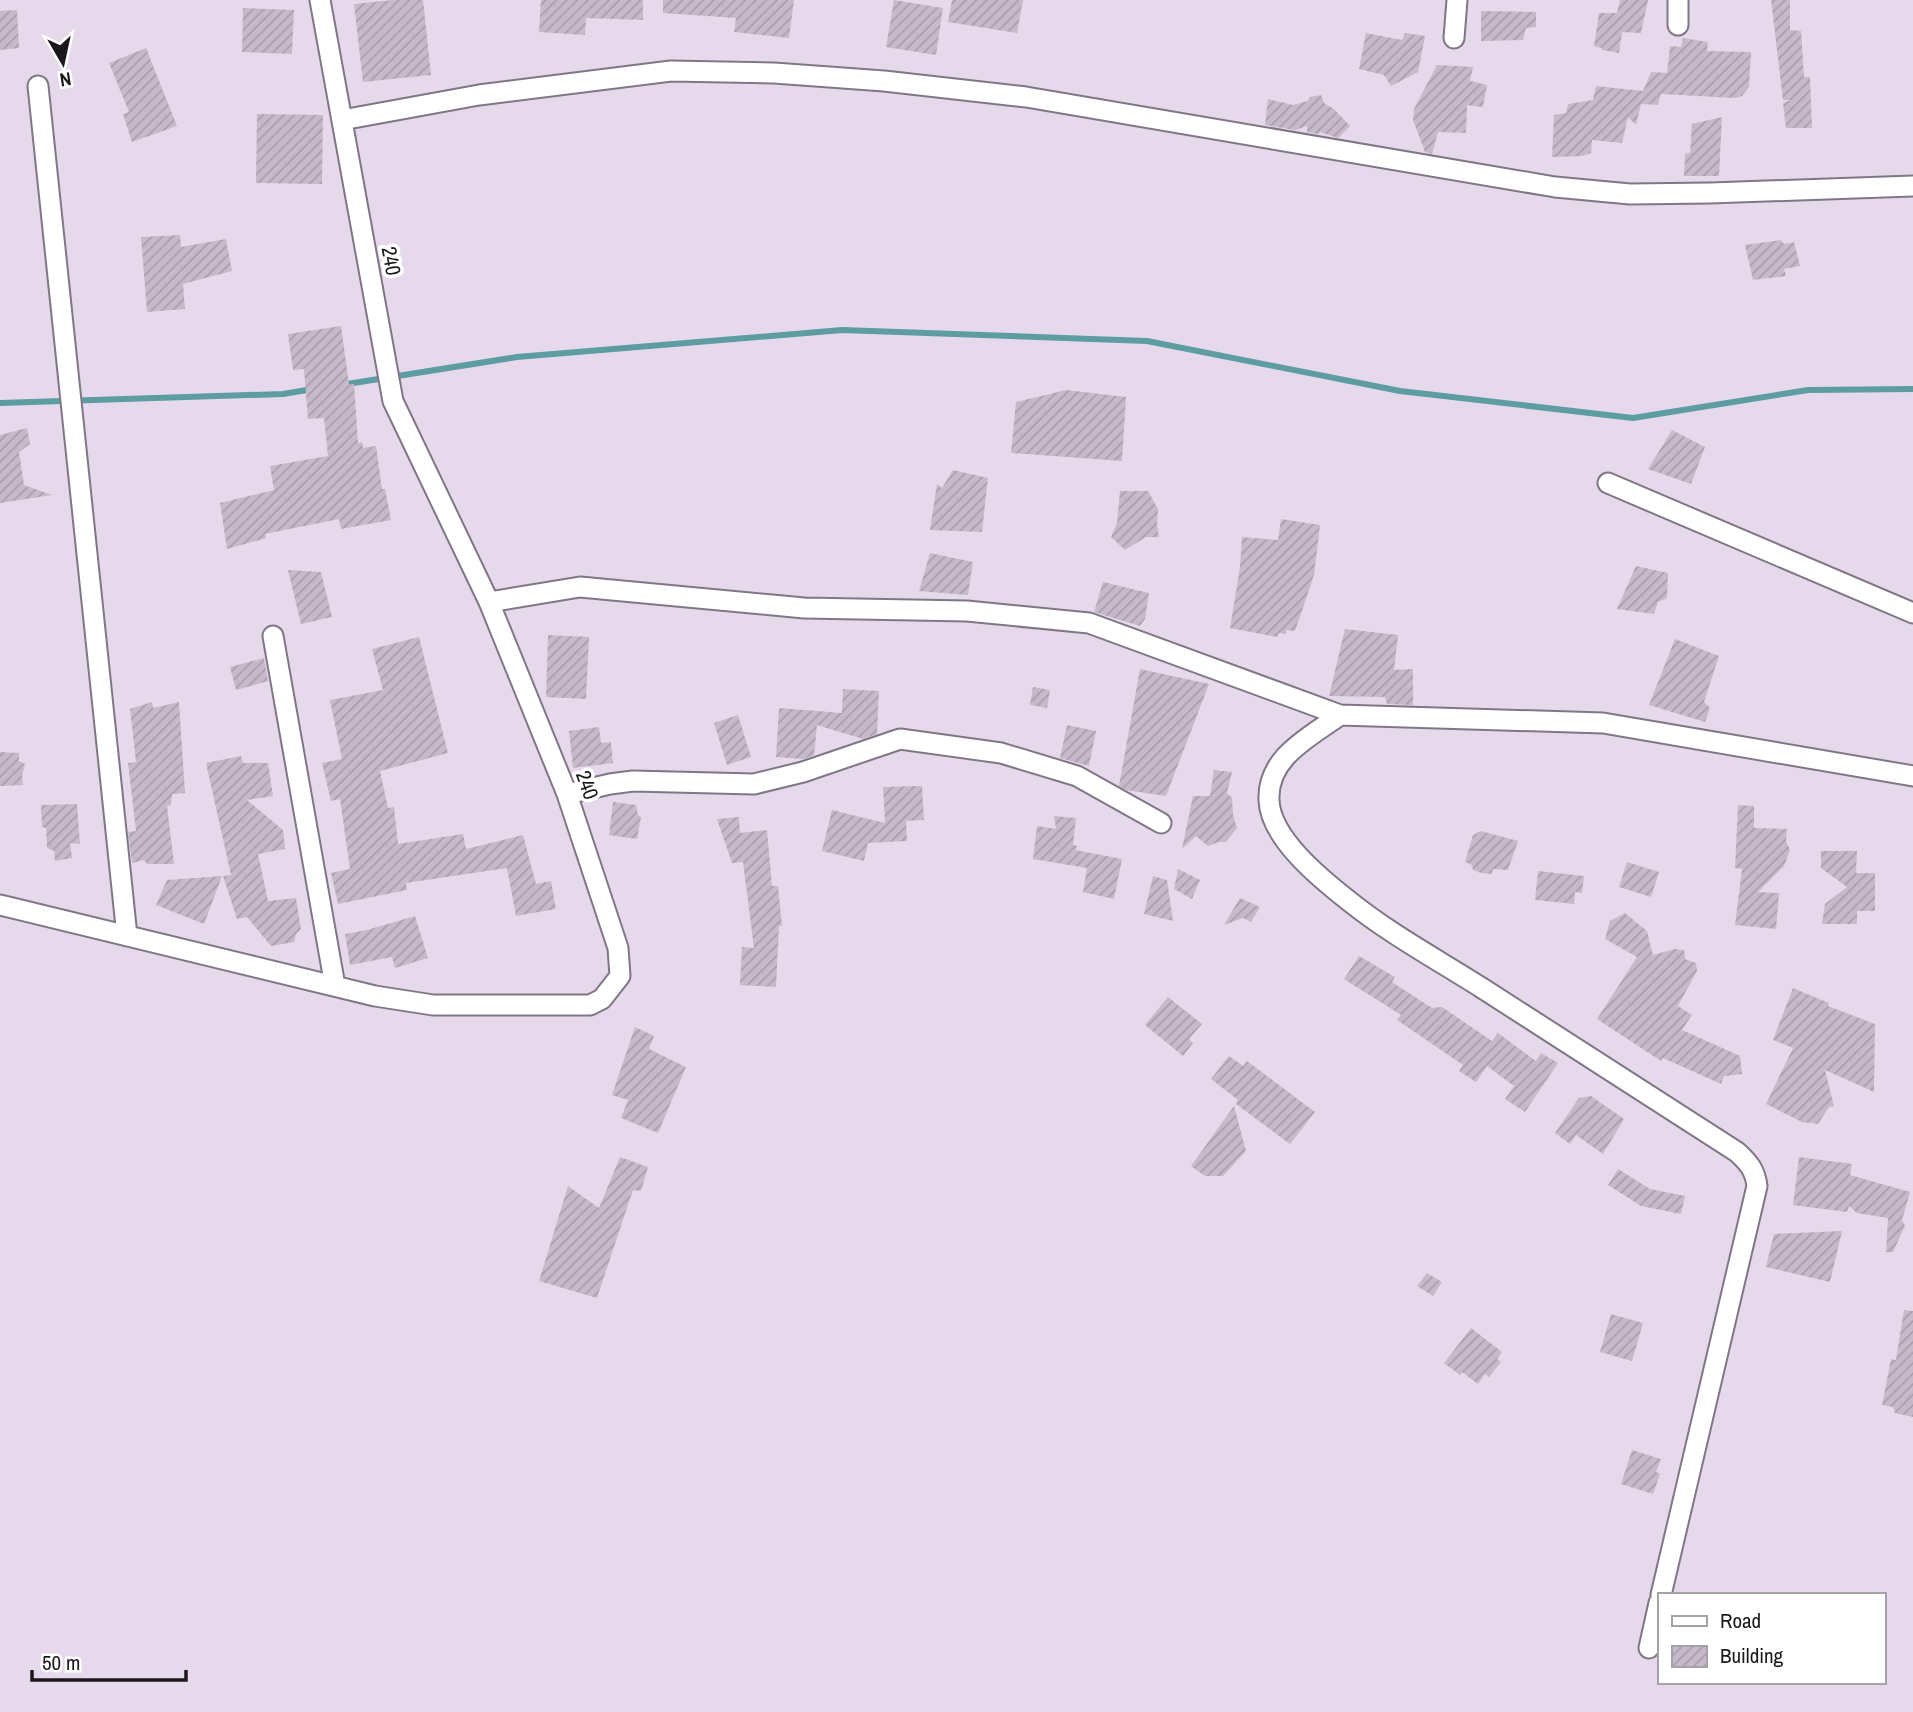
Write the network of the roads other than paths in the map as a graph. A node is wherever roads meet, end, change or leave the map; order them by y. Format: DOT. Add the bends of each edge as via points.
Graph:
graph roads {
  1 [pos="320,0"];
  2 [pos="1457,0"];
  3 [pos="1678,0"];
  4 [pos="1678,25"];
  5 [pos="1454,38"];
  6 [pos="38,86"];
  7 [pos="342,120"];
  8 [pos="1913,187"];
  9 [pos="1608,483"];
  10 [pos="489,601"];
  11 [pos="1913,613"];
  12 [pos="273,636"];
  13 [pos="1340,715"];
  14 [pos="1913,776"];
  15 [pos="567,793"];
  16 [pos="1161,823"];
  17 [pos="0,905"];
  18 [pos="127,936"];
  19 [pos="335,986"];
  20 [pos="1661,1593"];
  21 [pos="1658,1608"];
  22 [pos="1649,1648"];
  1 -- 7 [label="street, 240"];
  2 -- 5 [label="street"];
  3 -- 4 [label="street"];
  6 -- 18 [label="street"];
  7 -- 8 [label="street" via="479,95 671,71 774,73 1026,97 1555,187 1684,194"];
  7 -- 10 [label="street, 240" via="393,401"];
  9 -- 11 [label="street"];
  10 -- 13 [label="street" via="580,587 804,608 967,611 1089,623"];
  10 -- 15 [label="street, 240"];
  12 -- 19 [label="street"];
  13 -- 14 [label="street" via="1603,723"];
  13 -- 20 [label="street" via="1278,763 1270,783 1269,802 1276,825 1292,849 1350,902 1737,1152 1755,1176 1757,1186"];
  15 -- 16 [label="street" via="633,781 754,784 900,739 1000,753 1077,776"];
  15 -- 19 [label="street, 240" via="618,948 620,976 602,999 590,1005 433,1005"];
  17 -- 18 [label="street, 240"];
  18 -- 19 [label="street, 240"];
  21 -- 22 [label="street"];
}
